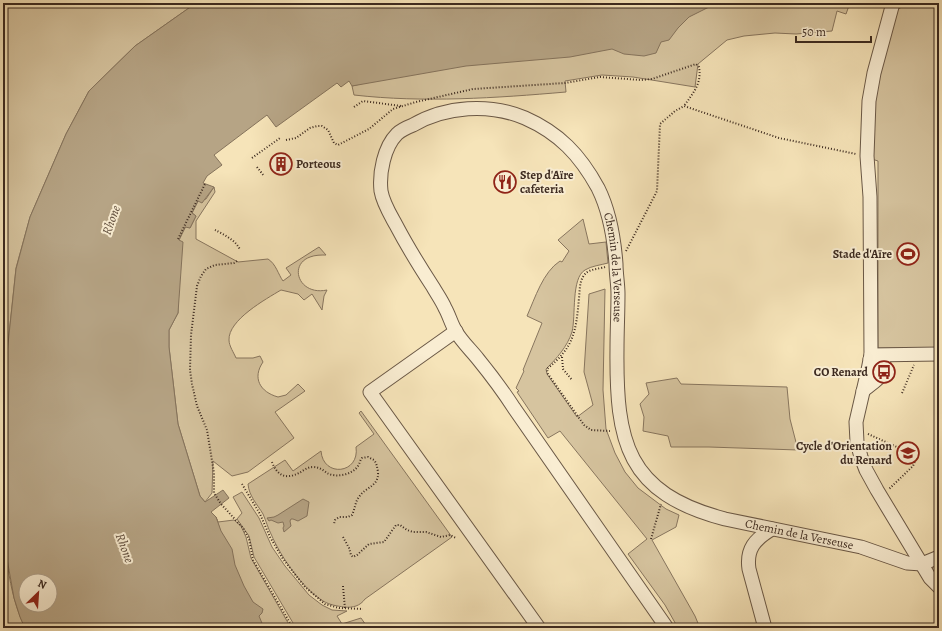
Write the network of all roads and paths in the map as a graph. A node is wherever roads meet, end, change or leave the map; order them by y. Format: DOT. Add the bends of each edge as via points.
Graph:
graph roads {
  1 [pos="893,3"];
  2 [pos="565,83"];
  3 [pos="402,106"];
  4 [pos="684,106"];
  5 [pos="354,107"];
  6 [pos="280,138"];
  7 [pos="867,156"];
  8 [pos="252,158"];
  9 [pos="257,167"];
  10 [pos="264,176"];
  11 [pos="205,184"];
  12 [pos="215,230"];
  13 [pos="178,239"];
  14 [pos="240,250"];
  15 [pos="237,261"];
  16 [pos="613,261"];
  17 [pos="456,331"];
  18 [pos="939,354"];
  19 [pos="562,355"];
  20 [pos="871,357"];
  21 [pos="914,365"];
  22 [pos="572,380"];
  23 [pos="902,394"];
  24 [pos="610,431"];
  25 [pos="870,436"];
  26 [pos="272,462"];
  27 [pos="242,484"];
  28 [pos="888,490"];
  29 [pos="661,503"];
  30 [pos="334,524"];
  31 [pos="772,529"];
  32 [pos="343,537"];
  33 [pos="456,538"];
  34 [pos="651,539"];
  35 [pos="939,557"];
  36 [pos="922,564"];
  37 [pos="343,586"];
  38 [pos="939,587"];
  39 [pos="345,609"];
  40 [pos="363,609"];
  41 [pos="293,628"];
  42 [pos="539,628"];
  43 [pos="666,628"];
  44 [pos="765,628"];
  1 -- 7 [label="street" via="871,87"];
  2 -- 4 [label="path" via="600,77 652,79 696,64 700,70 699,81 695,92"];
  3 -- 5 [label="path" via="363,100"];
  4 -- 7 [label="path" via="779,138"];
  4 -- 16 [label="path" via="660,124 657,191 626,251"];
  6 -- 8 [label="path"];
  7 -- 20 [label="street" via="870,197"];
  9 -- 10 [label="path"];
  11 -- 13 [label="path"];
  12 -- 14 [label="path" via="239,246"];
  15 -- 41 [label="path" via="234,264 224,263 209,268 197,286 192,322 192,384 197,406 207,430 215,495 239,522 249,539 253,560"];
  16 -- 17 [label="street, Chemin de la Verseuse" via="611,222 602,197 572,149 555,135 528,119 489,109 460,110 420,121 397,135 389,147 380,181 382,195 389,213 444,304"];
  16 -- 19 [label="path" via="588,271 584,276 580,284 575,331"];
  16 -- 31 [label="street, Chemin de la Verseuse" via="618,294 617,388 622,430 633,459 650,482 673,499 706,514"];
  17 -- 42 [label="street" via="370,392"];
  17 -- 43 [label="street, Chemin de la Verseuse" via="495,380"];
  18 -- 20 [label="street"];
  19 -- 22 [label="path" via="563,369"];
  19 -- 24 [label="path" via="547,369 548,374 584,425 591,430"];
  20 -- 36 [label="street" via="856,422 857,442 870,476"];
  21 -- 23 [label="path"];
  25 -- 28 [label="path" via="917,456 913,466"];
  26 -- 30 [label="path" via="277,473 291,476 314,467 333,475 343,475 356,469 362,458 368,457 376,463 377,480 359,496 352,515 339,517"];
  27 -- 39 [label="path" via="282,559 294,574 325,604"];
  29 -- 34 [label="path"];
  31 -- 36 [label="street, Chemin de la Verseuse" via="847,543 907,563"];
  31 -- 44 [label="street" via="753,544 748,560 748,569"];
  32 -- 33 [label="path" via="353,557 369,544 384,542 396,525 413,532 426,532 441,537 450,535"];
  35 -- 36 [label="street"];
  36 -- 38 [label="street"];
  37 -- 39 [label="path"];
  39 -- 40 [label="path"];
}
